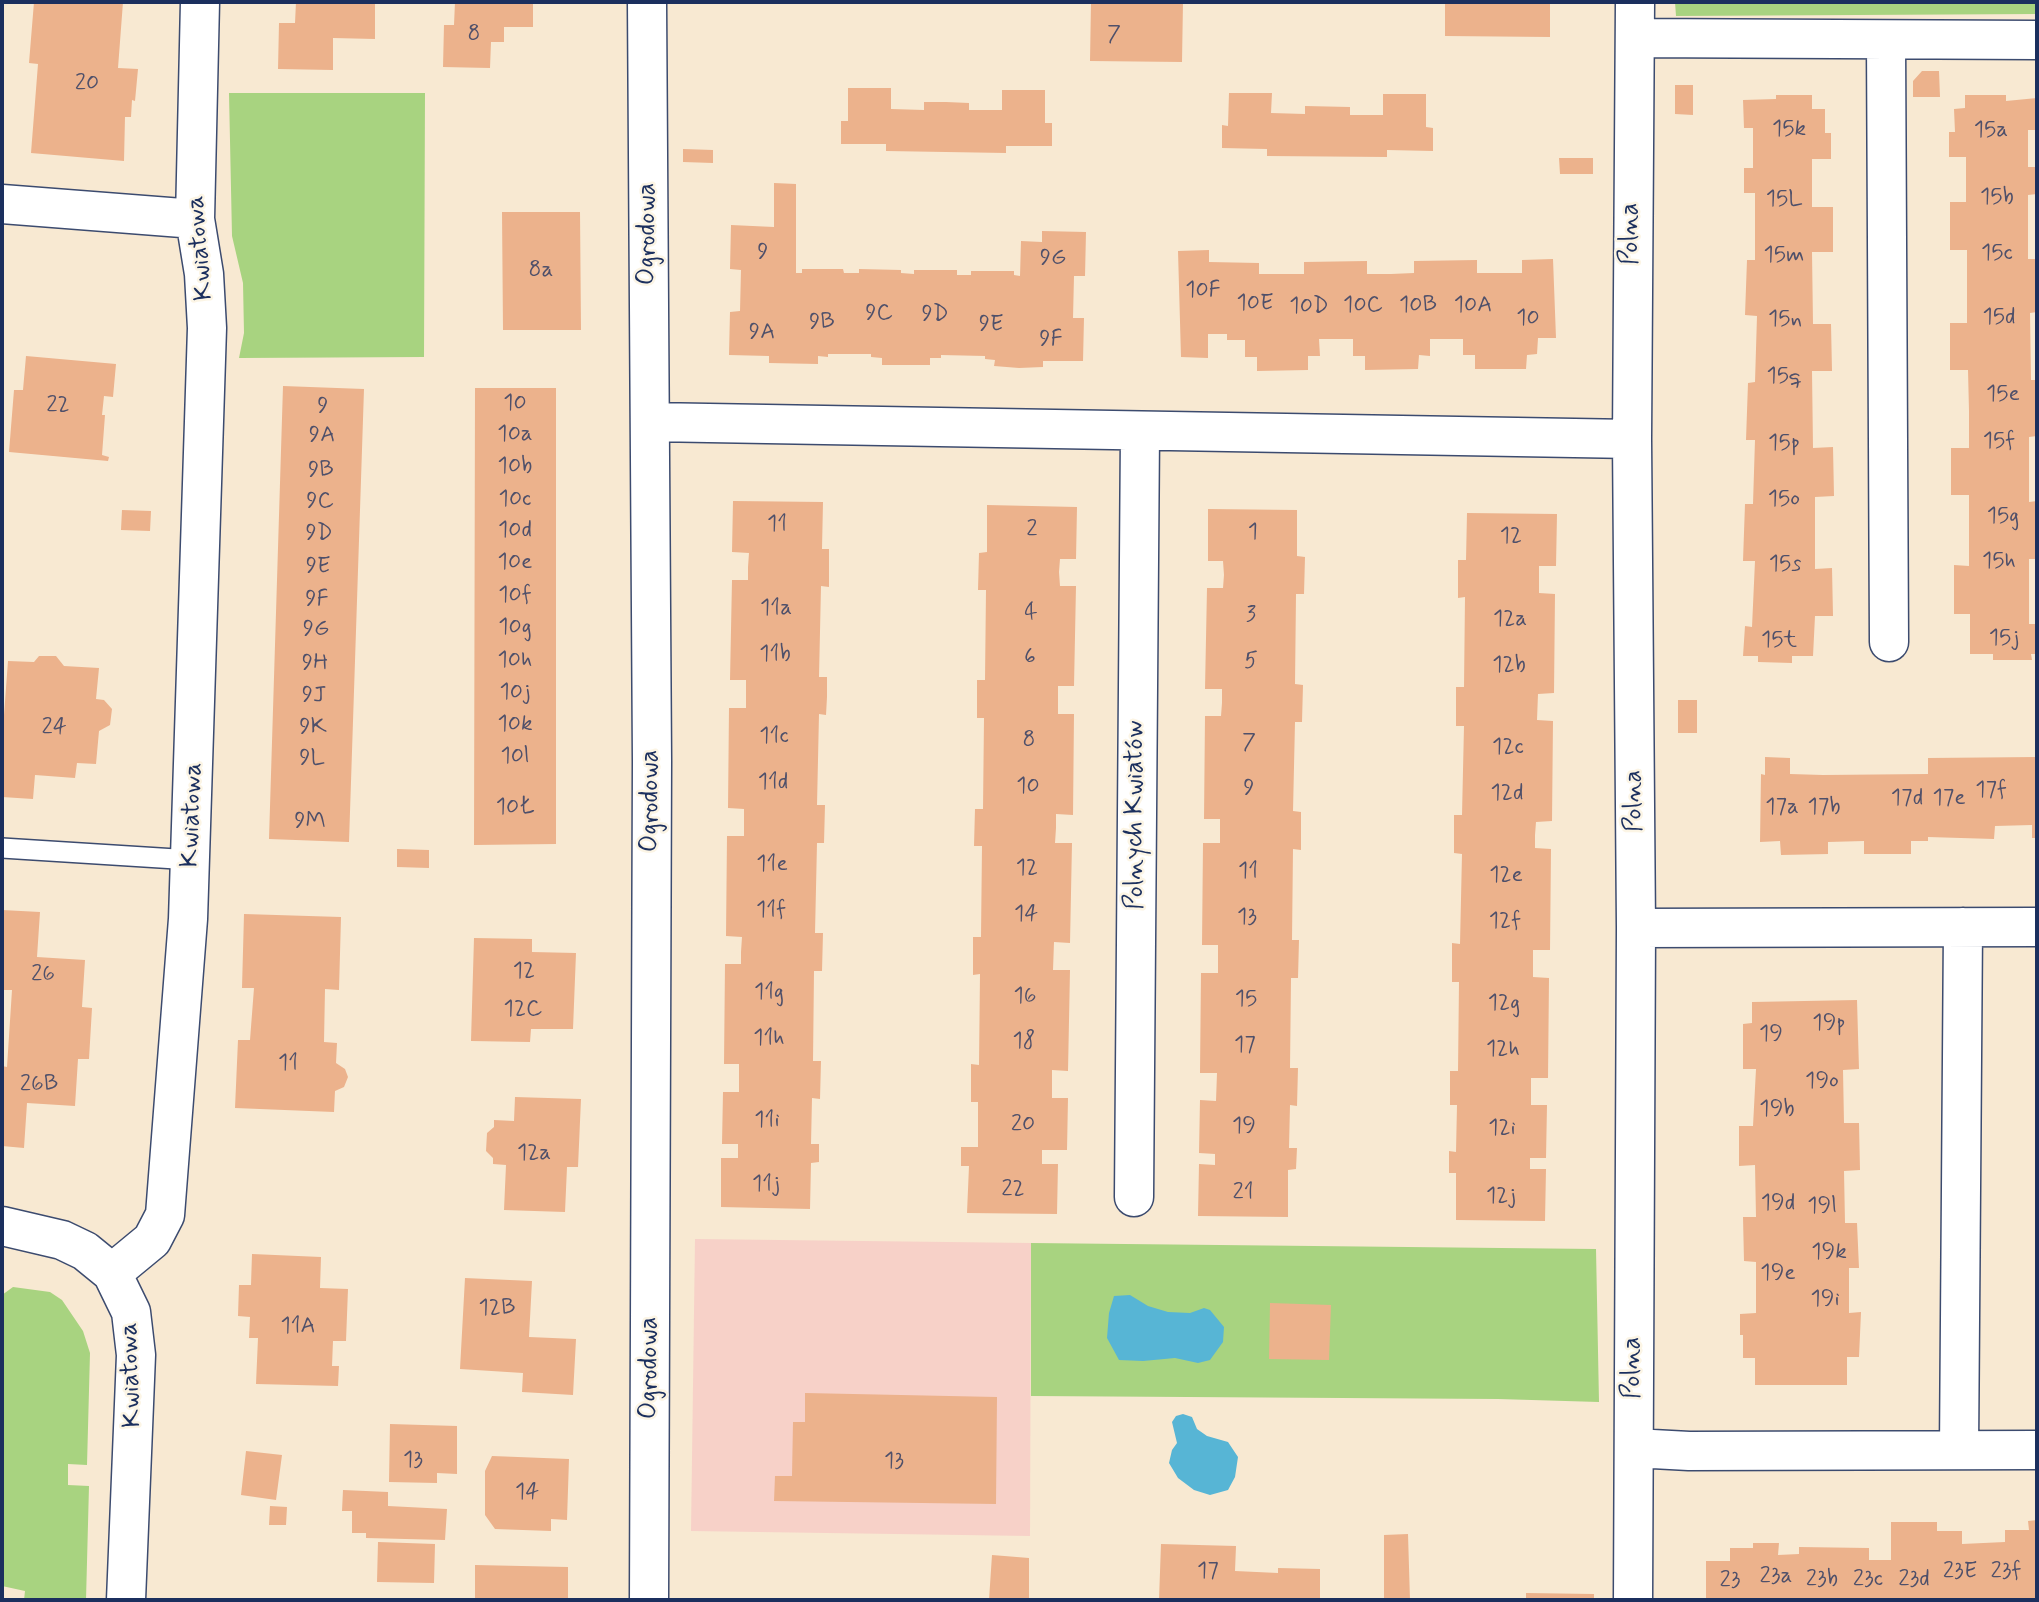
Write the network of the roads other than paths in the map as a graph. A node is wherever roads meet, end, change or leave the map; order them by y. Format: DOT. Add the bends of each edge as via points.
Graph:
graph roads {
  1 [pos="200,2"];
  2 [pos="647,2"];
  3 [pos="1635,20"];
  4 [pos="2037,40"];
  5 [pos="1886,41"];
  6 [pos="2,204"];
  7 [pos="195,219"];
  8 [pos="651,422"];
  9 [pos="1140,432"];
  10 [pos="1632,439"];
  11 [pos="1889,642"];
  12 [pos="2,848"];
  13 [pos="192,860"];
  14 [pos="1963,927"];
  15 [pos="2037,927"];
  16 [pos="1636,928"];
  17 [pos="1134,1198"];
  18 [pos="2,1226"];
  19 [pos="112,1273"];
  20 [pos="1634,1448"];
  21 [pos="1959,1450"];
  22 [pos="2037,1450"];
  23 [pos="126,1600"];
  24 [pos="649,1600"];
  25 [pos="1633,1600"];
  1 -- 7 [label="street, Kwiatowa"];
  2 -- 8 [label="street, Ogrodowa"];
  3 -- 5 [label="street"];
  3 -- 10 [label="street, Polna"];
  4 -- 5 [label="street"];
  5 -- 11 [label="street"];
  6 -- 7 [label="street"];
  7 -- 13 [label="street, Kwiatowa" via="207,328"];
  8 -- 9 [label="street"];
  8 -- 24 [label="street, Ogrodowa"];
  9 -- 10 [label="street"];
  9 -- 17 [label="street, Polnych Kwiatów"];
  10 -- 16 [label="street, Polna"];
  12 -- 13 [label="lane"];
  13 -- 19 [label="street, Kwiatowa" via="165,1215 152,1240"];
  14 -- 15 [label="street"];
  14 -- 16 [label="street"];
  14 -- 21 [label="street"];
  16 -- 20 [label="street, Polna"];
  18 -- 19 [label="street" via="62,1240"];
  19 -- 23 [label="street, Kwiatowa" via="131,1312 136,1355"];
  20 -- 21 [label="street"];
  20 -- 25 [label="street, Polna"];
  21 -- 22 [label="street"];
}
